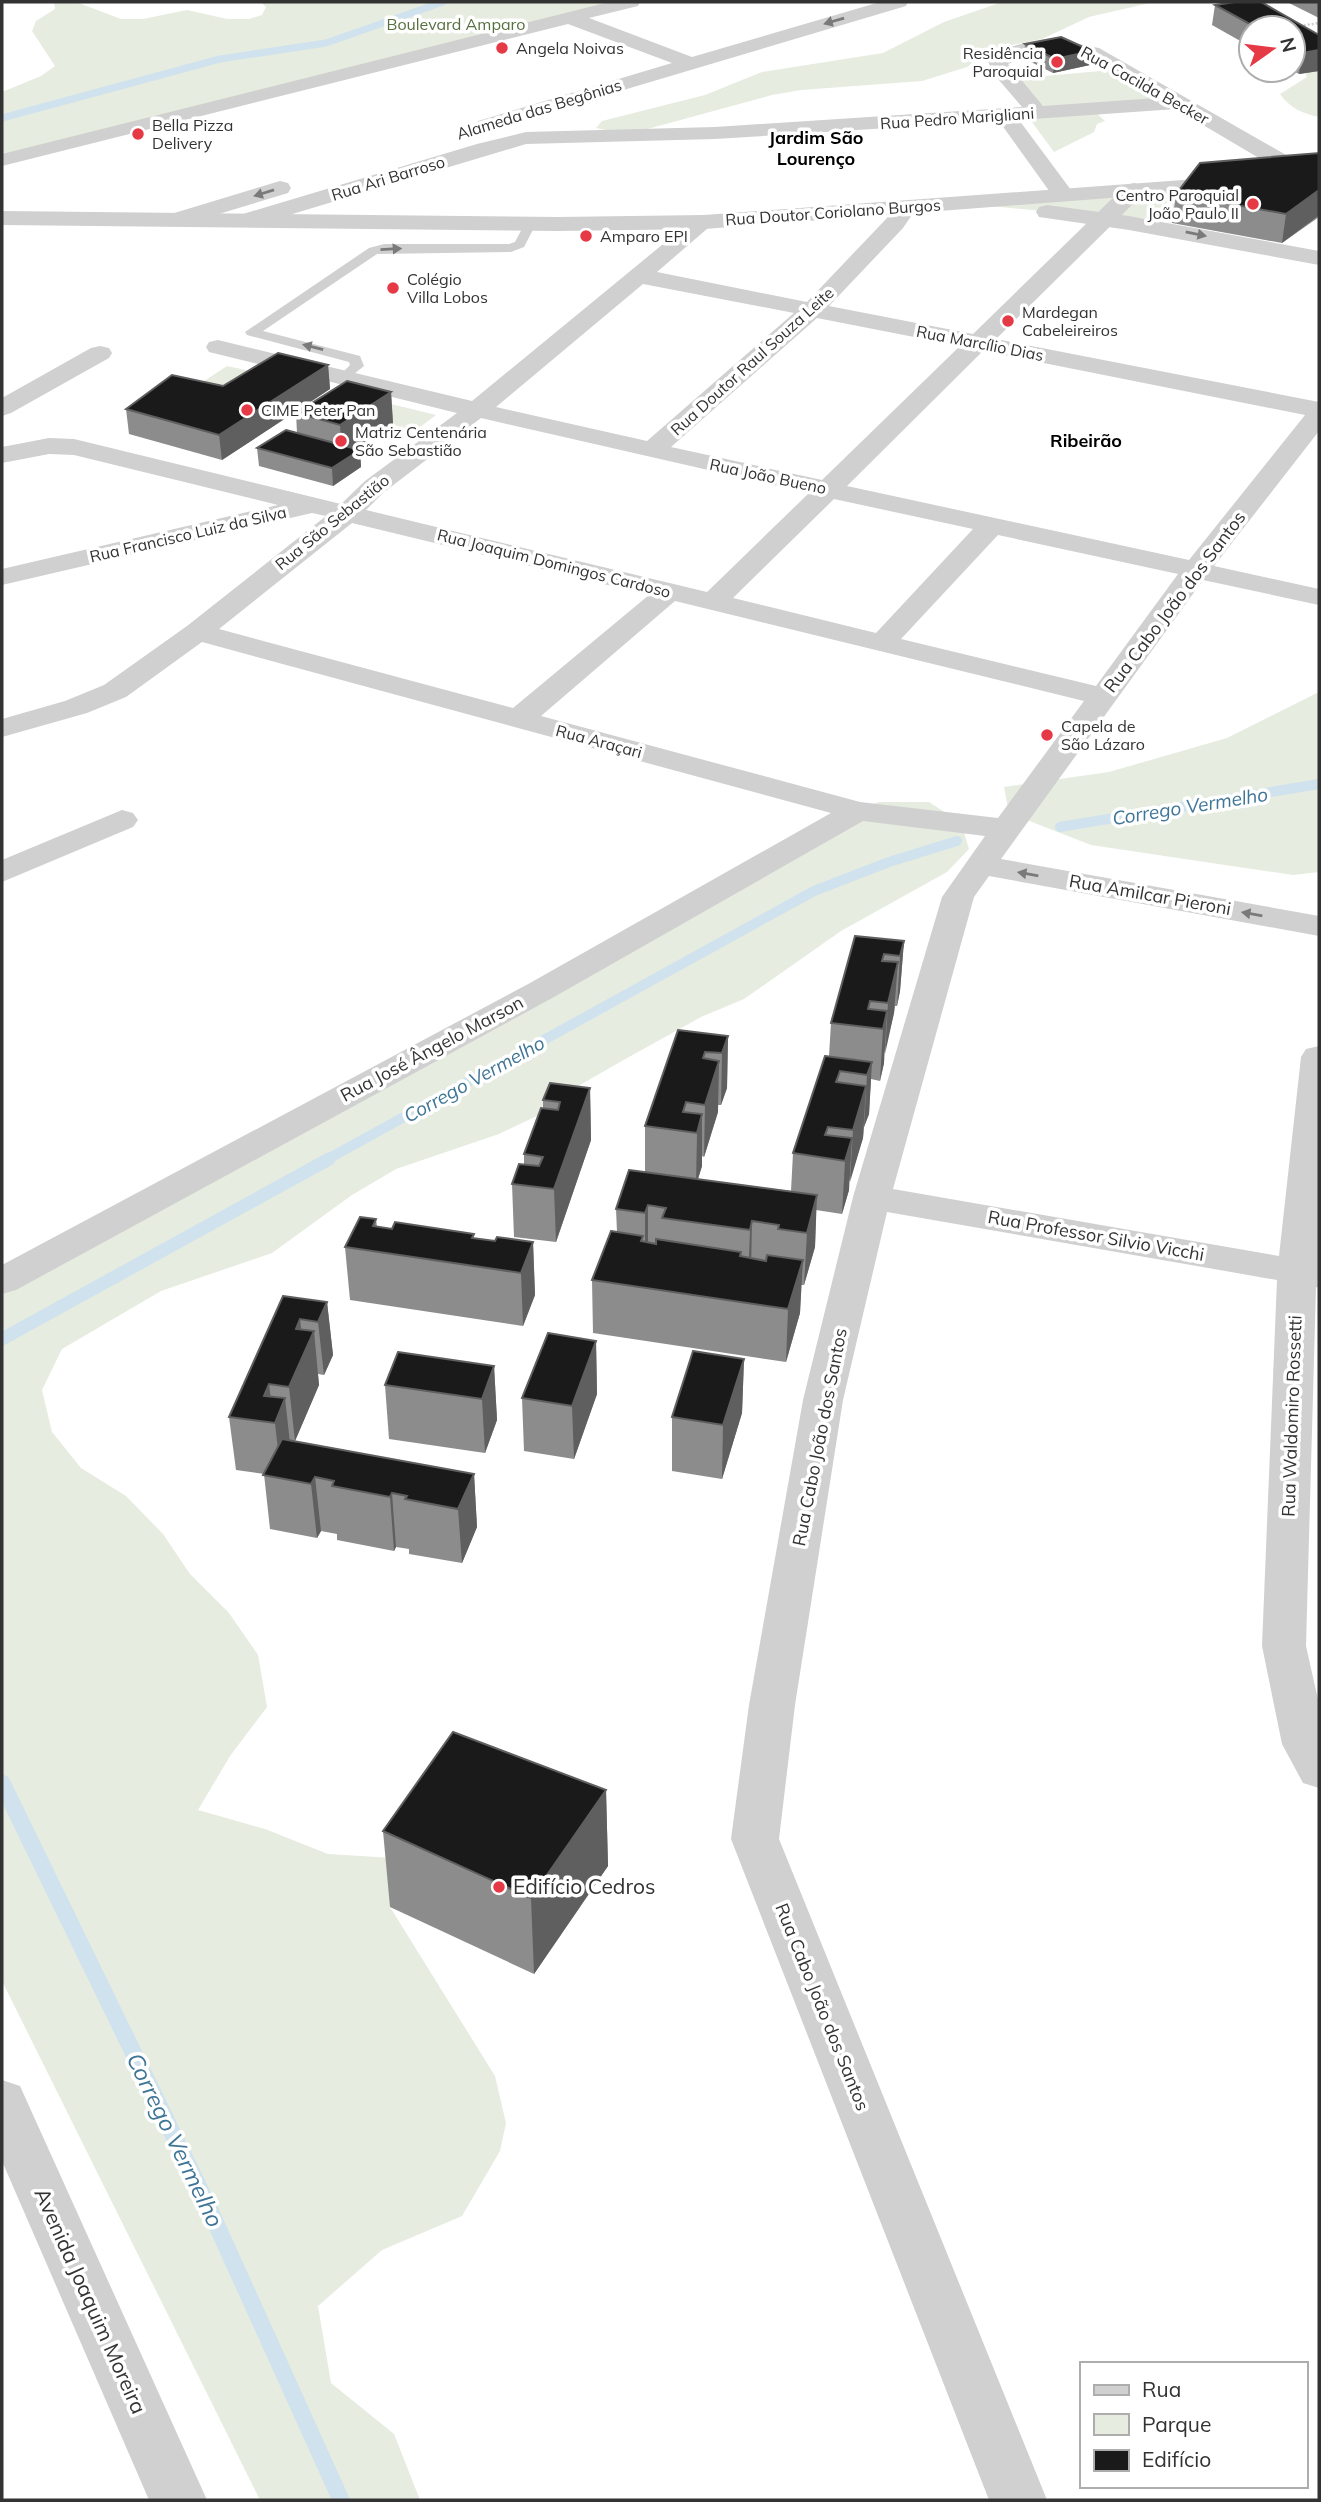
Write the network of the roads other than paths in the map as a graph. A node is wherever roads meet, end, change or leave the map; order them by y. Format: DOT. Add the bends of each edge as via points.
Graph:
graph roads {
  1 [pos="631,2"];
  2 [pos="899,2"];
  3 [pos="570,18"];
  4 [pos="689,63"];
  5 [pos="1179,103"];
  6 [pos="1038,113"];
  7 [pos="1006,116"];
  8 [pos="460,133"];
  9 [pos="526,138"];
  10 [pos="2,160"];
  11 [pos="1313,176"];
  12 [pos="299,182"];
  13 [pos="357,187"];
  14 [pos="1134,190"];
  15 [pos="1063,194"];
  16 [pos="934,204"];
  17 [pos="907,206"];
  18 [pos="2,218"];
  19 [pos="179,219"];
  20 [pos="251,219"];
  21 [pos="1105,219"];
  22 [pos="347,222"];
  23 [pos="705,222"];
  24 [pos="384,223"];
  25 [pos="530,224"];
  26 [pos="213,230"];
  27 [pos="2,235"];
  28 [pos="1319,258"];
  29 [pos="640,276"];
  30 [pos="812,310"];
  31 [pos="252,332"];
  32 [pos="978,343"];
  33 [pos="224,348"];
  34 [pos="100,353"];
  35 [pos="344,378"];
  36 [pos="2,408"];
  37 [pos="475,411"];
  38 [pos="1319,412"];
  39 [pos="651,451"];
  40 [pos="2,455"];
  41 [pos="374,487"];
  42 [pos="828,489"];
  43 [pos="312,506"];
  44 [pos="347,513"];
  45 [pos="992,525"];
  46 [pos="1196,570"];
  47 [pos="2,577"];
  48 [pos="669,592"];
  49 [pos="1319,597"];
  50 [pos="713,602"];
  51 [pos="197,632"];
  52 [pos="882,643"];
  53 [pos="1104,697"];
  54 [pos="519,719"];
  55 [pos="2,728"];
  56 [pos="858,811"];
  57 [pos="122,820"];
  58 [pos="1006,829"];
  59 [pos="980,865"];
  60 [pos="2,872"];
  61 [pos="1319,926"];
  62 [pos="1319,1057"];
  63 [pos="872,1198"];
  64 [pos="1308,1273"];
  65 [pos="2,1281"];
  66 [pos="1319,1770"];
  67 [pos="2,2102"];
  68 [pos="178,2500"];
  69 [pos="1018,2500"];
  1 -- 3 [label="street"];
  2 -- 4 [label="street, Alameda das Begônias, one-way"];
  3 -- 4 [label="street"];
  3 -- 10 [label="street"];
  4 -- 8 [label="street, Alameda das Begônias"];
  5 -- 6 [label="street, Rua Pedro Marigliani"];
  5 -- 6 [label="street, Rua Cacilda Becker" via="1092,52 1054,46 998,61"];
  5 -- 11 [label="street, Rua Cacilda Becker"];
  6 -- 7 [label="street, Rua Pedro Marigliani"];
  7 -- 9 [label="street, Rua Pedro Marigliani" via="716,133"];
  7 -- 15 [label="street"];
  9 -- 13 [label="street, Rua Ari Barroso"];
  11 -- 14 [label="street, Rua Doutor Coriolano Burgos"];
  12 -- 19 [label="street, one-way"];
  13 -- 20 [label="street, Rua Ari Barroso"];
  13 -- 24 [label="street" via="356,195"];
  14 -- 15 [label="street, Rua Doutor Coriolano Burgos"];
  14 -- 21 [label="street"];
  15 -- 16 [label="street, Rua Doutor Coriolano Burgos"];
  16 -- 17 [label="street, Rua Doutor Coriolano Burgos"];
  16 -- 21 [label="street"];
  17 -- 23 [label="street, Rua Doutor Coriolano Burgos"];
  17 -- 30 [label="street, Rua Doutor Raul Souza Leite"];
  18 -- 19 [label="street"];
  19 -- 20 [label="street"];
  20 -- 22 [label="street"];
  20 -- 26 [label="street, Rua Ari Barroso"];
  21 -- 28 [label="street, one-way"];
  21 -- 32 [label="street"];
  22 -- 24 [label="street, Rua Doutor Coriolano Burgos"];
  22 -- 26 [label="street"];
  23 -- 25 [label="street, Rua Doutor Coriolano Burgos"];
  23 -- 29 [label="street, Rua São Sebastião"];
  24 -- 25 [label="street, Rua Doutor Coriolano Burgos"];
  31 -- 25 [label="lane, one-way" via="373,251 511,248 520,244"];
  26 -- 27 [label="street"];
  29 -- 30 [label="street, Rua Marcílio Dias"];
  29 -- 37 [label="street, Rua São Sebastião"];
  30 -- 32 [label="street, Rua Marcílio Dias"];
  30 -- 39 [label="street, Rua Doutor Raul Souza Leite"];
  31 -- 33 [label="lane"];
  35 -- 31 [label="lane, one-way" via="357,366 355,359"];
  32 -- 38 [label="street, Rua Marcílio Dias"];
  32 -- 42 [label="street"];
  33 -- 35 [label="street, Rua João Bueno"];
  34 -- 36 [label="street"];
  35 -- 37 [label="street, Rua João Bueno"];
  37 -- 39 [label="street, Rua João Bueno"];
  37 -- 41 [label="street, Rua São Sebastião"];
  38 -- 46 [label="street, Rua Cabo João dos Santos"];
  39 -- 42 [label="street, Rua João Bueno"];
  40 -- 43 [label="street, Rua Joaquim Domingos Cardoso" via="49,446 74,447"];
  41 -- 43 [label="street, Rua Francisco Luiz da Silva"];
  41 -- 44 [label="street, Rua São Sebastião"];
  42 -- 45 [label="street, Rua João Bueno"];
  42 -- 50 [label="street"];
  43 -- 44 [label="street, Rua Joaquim Domingos Cardoso"];
  43 -- 47 [label="street, Rua Francisco Luiz da Silva"];
  44 -- 48 [label="street, Rua Joaquim Domingos Cardoso"];
  44 -- 51 [label="street, Rua São Sebastião"];
  45 -- 46 [label="street, Rua João Bueno"];
  45 -- 52 [label="street"];
  46 -- 49 [label="street, Rua João Bueno"];
  46 -- 53 [label="street, Rua Cabo João dos Santos"];
  48 -- 50 [label="street, Rua Joaquim Domingos Cardoso"];
  48 -- 54 [label="street"];
  50 -- 52 [label="street, Rua Joaquim Domingos Cardoso"];
  51 -- 54 [label="street, Rua Araçari"];
  51 -- 55 [label="street, Rua São Sebastião" via="115,691"];
  52 -- 53 [label="street, Rua Joaquim Domingos Cardoso"];
  53 -- 58 [label="street, Rua Cabo João dos Santos"];
  54 -- 56 [label="street, Rua Araçari"];
  56 -- 58 [label="street, Rua Araçari"];
  56 -- 65 [label="street, Rua José Ângelo Marson" via="542,990"];
  57 -- 60 [label="street"];
  58 -- 59 [label="street, Rua Cabo João dos Santos"];
  61 -- 59 [label="street, Rua Amilcar Pieroni, one-way"];
  59 -- 63 [label="street, Rua Cabo João dos Santos" via="958,897"];
  62 -- 64 [label="street, Rua Waldomiro Rossetti"];
  63 -- 64 [label="street, Rua Professor Silvio Vicchi"];
  63 -- 69 [label="street, Rua Cabo João dos Santos" via="823,1400 772,1705 755,1839"];
  64 -- 66 [label="street, Rua Waldomiro Rossetti" via="1284,1646 1305,1744"];
  67 -- 68 [label="street, Avenida Joaquim Moreira"];
}
